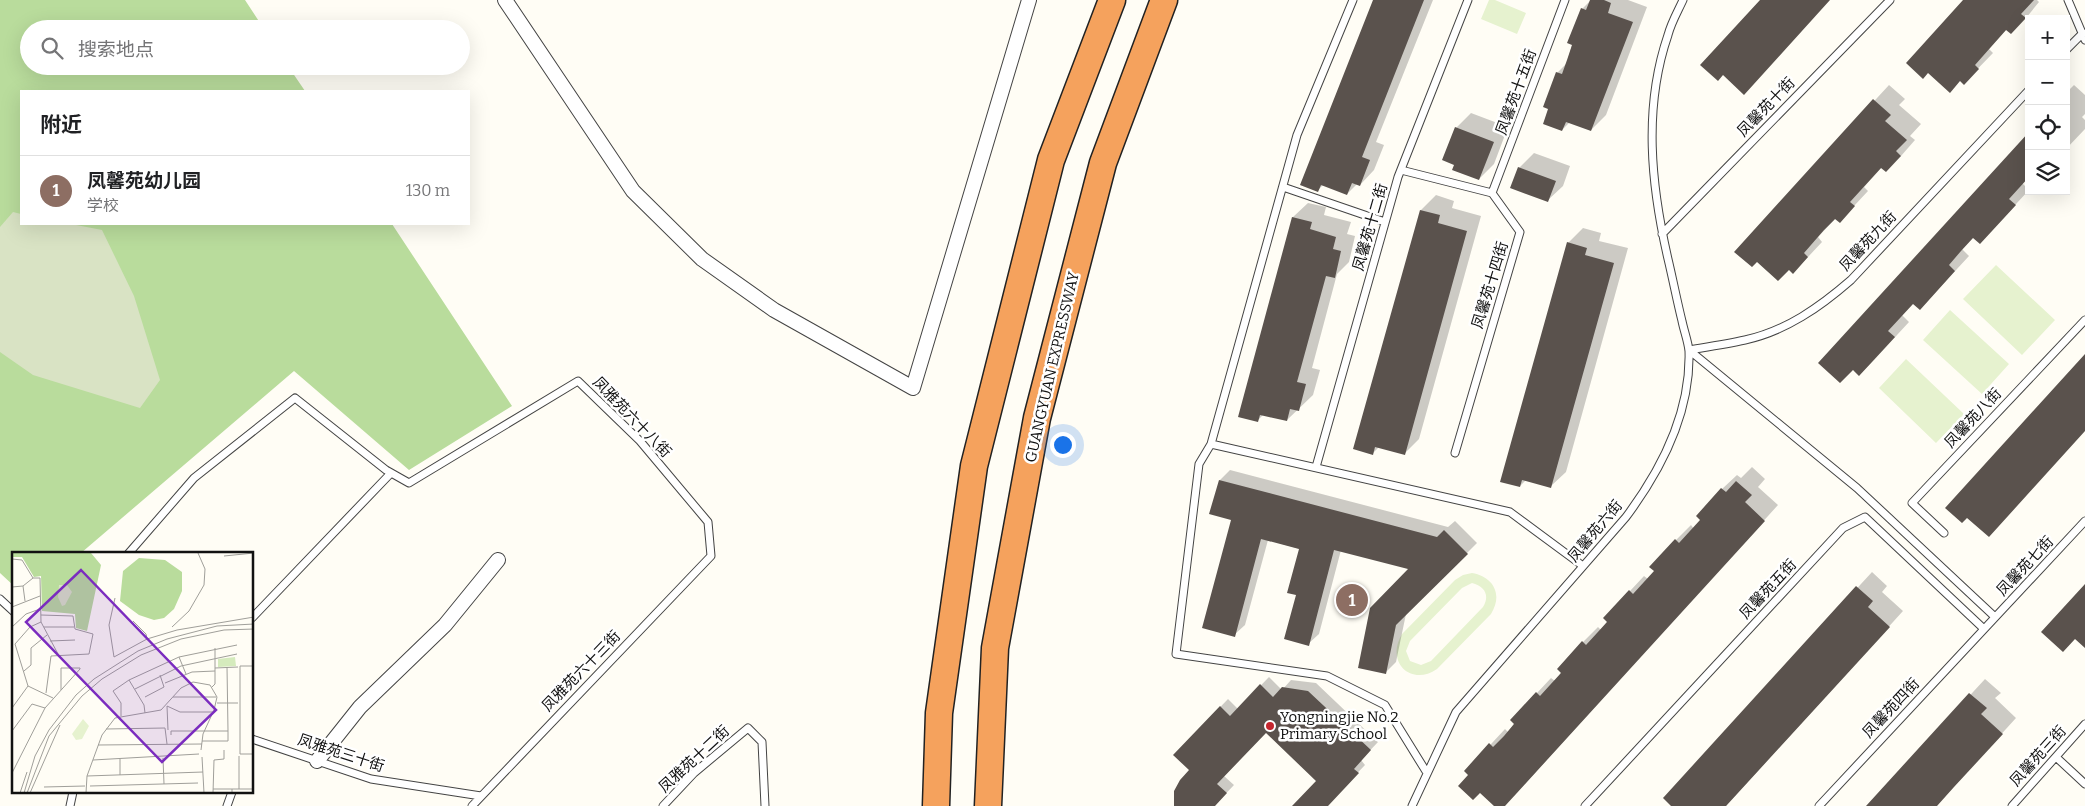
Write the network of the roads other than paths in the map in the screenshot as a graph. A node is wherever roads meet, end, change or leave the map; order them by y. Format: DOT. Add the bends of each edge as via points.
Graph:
graph roads {
  1 [pos="505,0"];
  2 [pos="1112,0"];
  3 [pos="1164,0"];
  4 [pos="1353,0"];
  5 [pos="1468,0"];
  6 [pos="1565,0"];
  7 [pos="1683,0"];
  8 [pos="1890,0"];
  9 [pos="2068,0"];
  10 [pos="1023,2"];
  11 [pos="2084,36"];
  12 [pos="2070,47"];
  13 [pos="2025,94"];
  14 [pos="1401,170"];
  15 [pos="1283,187"];
  16 [pos="1492,194"];
  17 [pos="1385,222"];
  18 [pos="1662,234"];
  19 [pos="2085,320"];
  20 [pos="1689,350"];
  21 [pos="1211,444"];
  22 [pos="1455,453"];
  23 [pos="1316,468"];
  24 [pos="391,473"];
  25 [pos="2085,521"];
  26 [pos="1944,533"];
  27 [pos="130,552"];
  28 [pos="711,556"];
  29 [pos="498,560"];
  30 [pos="1583,566"];
  31 [pos="1,604"];
  32 [pos="12,611"];
  33 [pos="254,616"];
  34 [pos="1995,617"];
  35 [pos="1984,629"];
  36 [pos="2085,724"];
  37 [pos="254,740"];
  38 [pos="2056,757"];
  39 [pos="317,760"];
  40 [pos="1428,774"];
  41 [pos="2085,784"];
  42 [pos="231,794"];
  43 [pos="481,796"];
  44 [pos="227,806"];
  45 [pos="472,806"];
  46 [pos="664,806"];
  47 [pos="765,806"];
  48 [pos="936,806"];
  49 [pos="988,806"];
  50 [pos="1412,806"];
  51 [pos="1585,806"];
  52 [pos="1818,806"];
  53 [pos="2012,806"];
  1 -- 10 [label="street" via="633,191 702,259 774,310 913,388"];
  2 -- 48 [label="highway" via="1051,160 974,466 939,713"];
  3 -- 49 [label="highway, GUANGYUAN EXPRESSWAY" via="1102,163 1037,418 995,648"];
  4 -- 15 [label="lane" via="1298,134"];
  5 -- 14 [label="lane, 凤馨苑十二街"];
  6 -- 16 [label="lane, 凤馨苑十五街"];
  7 -- 18 [label="lane, 凤馨苑六街" via="1665,43 1653,106 1651,149"];
  8 -- 18 [label="lane, 凤馨苑十街"];
  9 -- 11 [label="lane"];
  11 -- 12 [label="lane"];
  13 -- 20 [label="lane, 凤馨苑九街" via="1836,294 1802,317 1765,334"];
  14 -- 16 [label="lane"];
  14 -- 17 [label="lane, 凤馨苑十二街"];
  15 -- 17 [label="lane"];
  15 -- 21 [label="lane"];
  16 -- 22 [label="lane, 凤馨苑十四街" via="1520,232"];
  17 -- 23 [label="lane, 凤馨苑十二街"];
  18 -- 20 [label="lane, 凤馨苑六街"];
  19 -- 26 [label="lane, 凤馨苑八街" via="1912,503"];
  20 -- 30 [label="lane, 凤馨苑六街" via="1679,422 1666,456 1626,518"];
  20 -- 34 [label="lane" via="1857,488"];
  21 -- 23 [label="lane"];
  21 -- 40 [label="lane" via="1199,464 1176,654 1327,676 1385,705"];
  23 -- 30 [label="lane" via="1510,512"];
  24 -- 27 [label="lane, 凤雅苑六十八街" via="295,398 194,478"];
  24 -- 28 [label="lane, 凤雅苑六十八街" via="409,483 578,381 640,441 708,522"];
  24 -- 33 [label="lane"];
  25 -- 34 [label="lane, 凤馨苑七街"];
  28 -- 43 [label="lane, 凤雅苑六十三街"];
  29 -- 39 [label="street" via="446,626 360,707"];
  30 -- 40 [label="lane, 凤馨苑六街" via="1456,712"];
  31 -- 32 [label="lane"];
  34 -- 35 [label="lane, 凤馨苑七街"];
  35 -- 51 [label="lane, 凤馨苑五街" via="1865,517 1843,528"];
  35 -- 52 [label="lane, 凤馨苑四街"];
  36 -- 38 [label="lane, 凤馨苑三街"];
  37 -- 39 [label="lane, 凤雅苑三十街"];
  38 -- 41 [label="lane"];
  38 -- 53 [label="lane, 凤馨苑三街"];
  39 -- 43 [label="lane, 凤雅苑三十街" via="371,779"];
  40 -- 50 [label="lane, 凤馨苑六街"];
  42 -- 44 [label="lane"];
  43 -- 45 [label="lane, 凤雅苑六十三街"];
  46 -- 47 [label="lane, 凤雅苑十二街" via="694,773 748,728 762,742"];
}
